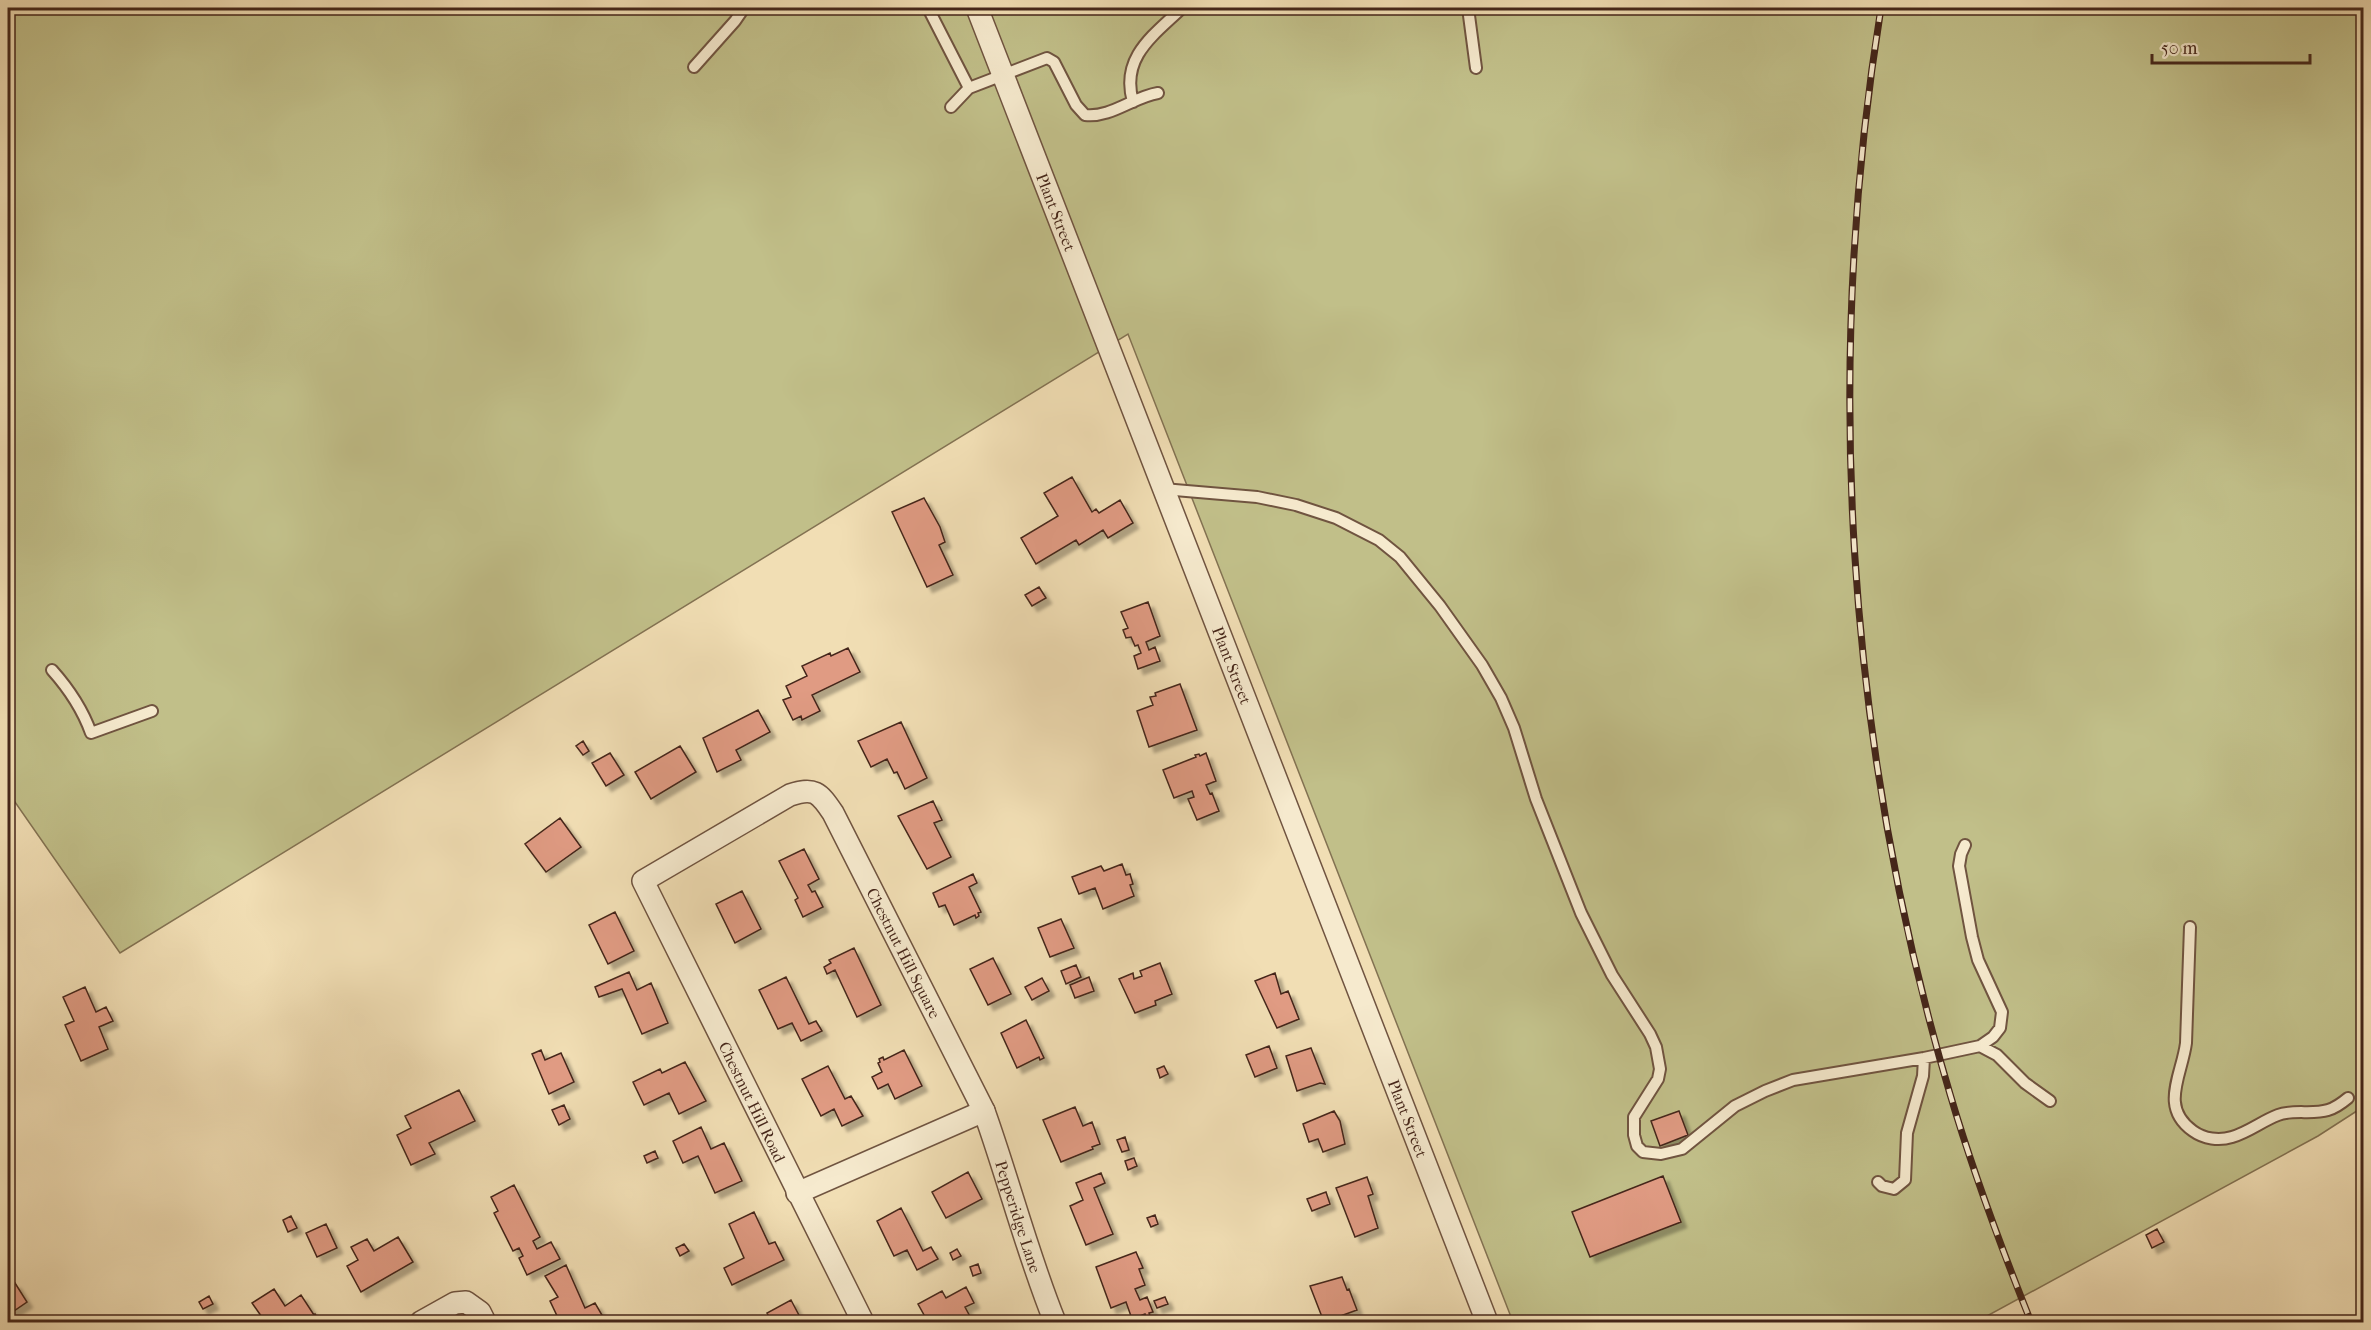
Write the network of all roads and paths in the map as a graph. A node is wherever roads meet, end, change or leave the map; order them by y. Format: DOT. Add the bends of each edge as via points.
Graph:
graph roads {
  1 [pos="744,8"];
  2 [pos="928,8"];
  3 [pos="977,8"];
  4 [pos="1182,8"];
  5 [pos="1468,8"];
  6 [pos="694,67"];
  7 [pos="1476,68"];
  8 [pos="1003,75"];
  9 [pos="969,88"];
  10 [pos="1158,93"];
  11 [pos="1132,102"];
  12 [pos="951,107"];
  13 [pos="1164,489"];
  14 [pos="52,670"];
  15 [pos="152,711"];
  16 [pos="1965,845"];
  17 [pos="643,881"];
  18 [pos="2190,927"];
  19 [pos="1980,1046"];
  20 [pos="1924,1058"];
  21 [pos="2348,1098"];
  22 [pos="2050,1101"];
  23 [pos="984,1111"];
  24 [pos="1878,1182"];
  25 [pos="797,1193"];
  26 [pos="421,1323"];
  27 [pos="485,1323"];
  28 [pos="863,1323"];
  29 [pos="1055,1323"];
  30 [pos="1487,1323"];
  1 -- 6 [label="lane"];
  2 -- 9 [label="lane"];
  3 -- 8 [label="street, Plant Street"];
  4 -- 11 [label="lane" via="1135,57 1130,77"];
  5 -- 7 [label="lane"];
  8 -- 9 [label="lane"];
  8 -- 11 [label="lane" via="1047,58 1054,62 1085,115 1106,113"];
  8 -- 13 [label="street, Plant Street"];
  9 -- 12 [label="lane"];
  10 -- 11 [label="lane"];
  13 -- 20 [label="lane" via="1257,497 1336,518 1379,540 1400,557 1440,606 1501,698 1581,913 1612,975 1656,1047 1658,1079 1634,1117 1634,1135 1643,1152 1661,1154 1682,1149 1735,1106 1793,1080"];
  13 -- 30 [label="street, Plant Street"];
  14 -- 15 [label="lane" via="81,708 91,733"];
  16 -- 19 [label="lane" via="1959,866 1972,937 2002,1012 2000,1028"];
  17 -- 23 [label="street, Chestnut Hill Square" via="790,795 814,791 833,813"];
  17 -- 25 [label="street, Chestnut Hill Road"];
  18 -- 21 [label="lane" via="2186,1043 2174,1103 2179,1118 2199,1135 2224,1139 2283,1113 2328,1110"];
  19 -- 20 [label="lane"];
  19 -- 22 [label="lane" via="1997,1055"];
  20 -- 24 [label="lane" via="1923,1076 1907,1132 1905,1180 1894,1189"];
  23 -- 25 [label="street"];
  23 -- 29 [label="street, Pepperidge Lane" via="1035,1273"];
  25 -- 28 [label="street, Chestnut Hill Road"];
  26 -- 27 [label="street" via="455,1303 466,1302 480,1312"];
}
